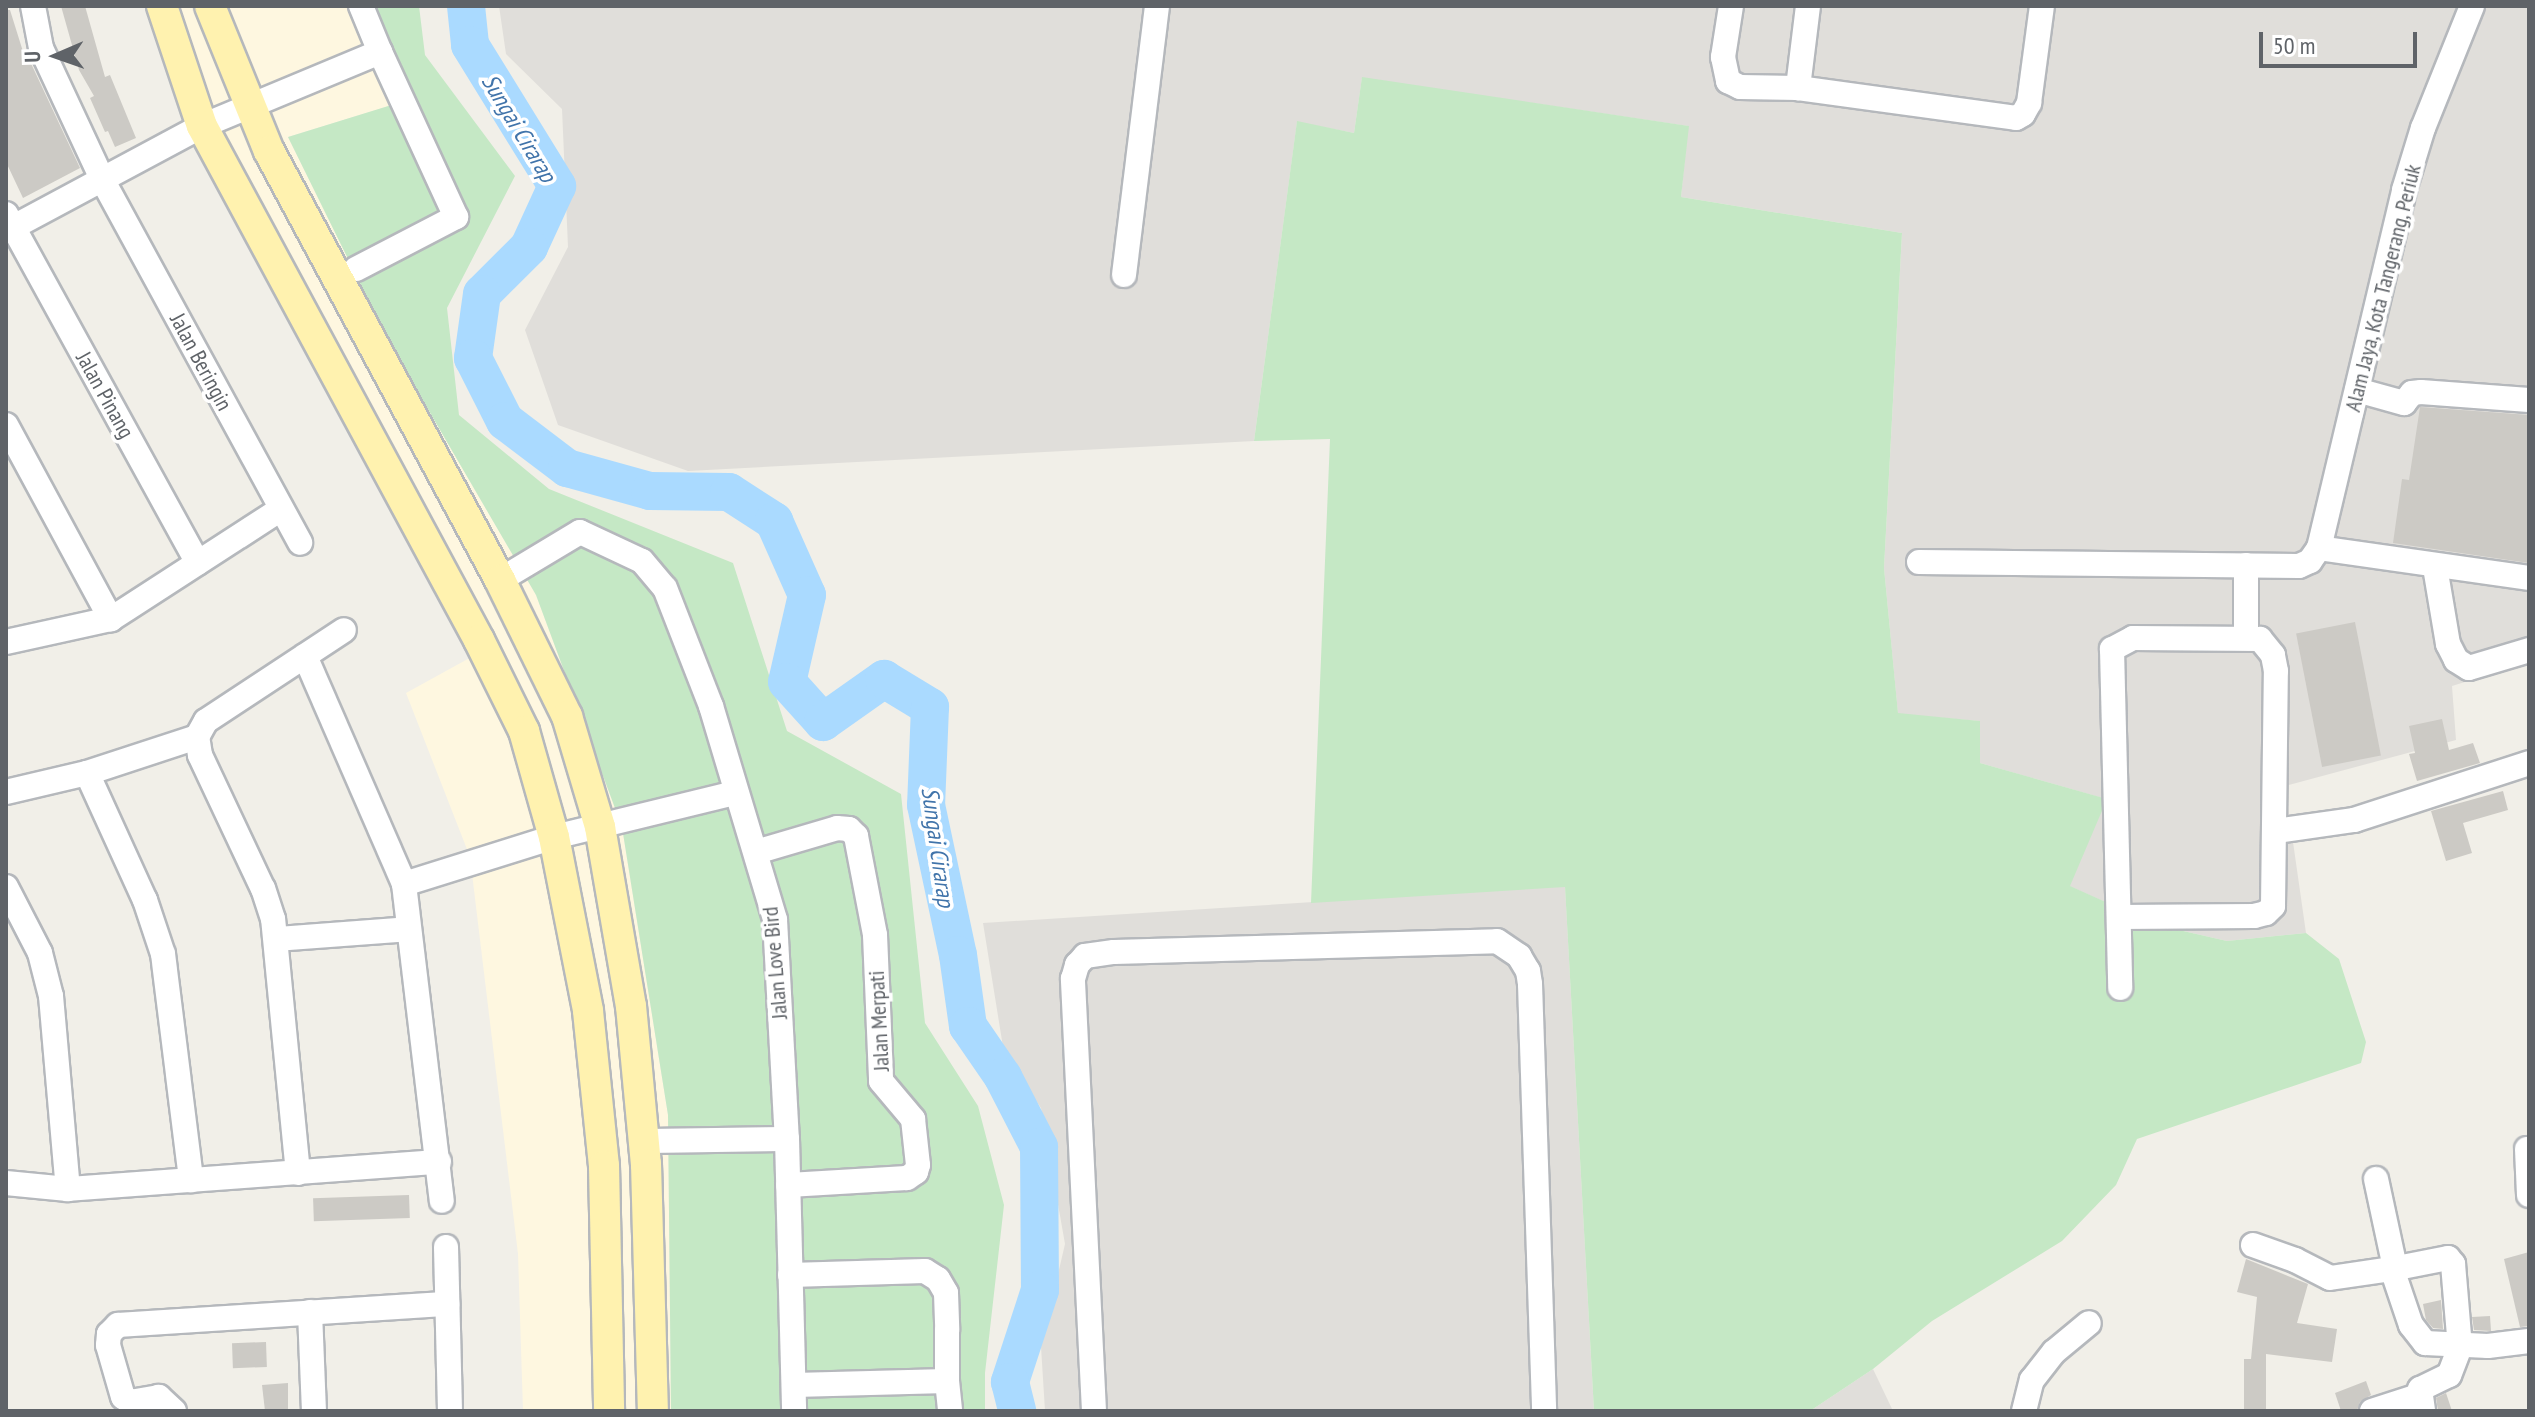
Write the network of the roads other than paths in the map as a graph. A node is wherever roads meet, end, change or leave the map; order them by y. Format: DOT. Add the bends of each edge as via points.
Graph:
graph roads {
  1 [pos="33,6"];
  2 [pos="162,6"];
  3 [pos="210,6"];
  4 [pos="361,6"];
  5 [pos="1157,6"];
  6 [pos="1731,6"];
  7 [pos="1808,6"];
  8 [pos="2042,6"];
  9 [pos="2472,6"];
  10 [pos="380,52"];
  11 [pos="1798,88"];
  12 [pos="225,116"];
  13 [pos="103,181"];
  14 [pos="8,224"];
  15 [pos="356,269"];
  16 [pos="1124,275"];
  17 [pos="2357,390"];
  18 [pos="2529,400"];
  19 [pos="6,425"];
  20 [pos="281,509"];
  21 [pos="300,543"];
  22 [pos="2319,548"];
  23 [pos="1919,562"];
  24 [pos="198,563"];
  25 [pos="2246,565"];
  26 [pos="2435,567"];
  27 [pos="2529,578"];
  28 [pos="500,580"];
  29 [pos="111,619"];
  30 [pos="344,630"];
  31 [pos="2246,638"];
  32 [pos="6,642"];
  33 [pos="2529,650"];
  34 [pos="305,656"];
  35 [pos="197,737"];
  36 [pos="2529,763"];
  37 [pos="87,773"];
  38 [pos="6,792"];
  39 [pos="734,793"];
  40 [pos="2283,830"];
  41 [pos="576,832"];
  42 [pos="756,852"];
  43 [pos="404,884"];
  44 [pos="6,887"];
  45 [pos="2119,917"];
  46 [pos="409,929"];
  47 [pos="277,939"];
  48 [pos="2120,988"];
  49 [pos="787,1139"];
  50 [pos="644,1141"];
  51 [pos="2527,1149"];
  52 [pos="439,1162"];
  53 [pos="298,1173"];
  54 [pos="2376,1179"];
  55 [pos="191,1180"];
  56 [pos="6,1183"];
  57 [pos="788,1185"];
  58 [pos="68,1189"];
  59 [pos="2529,1195"];
  60 [pos="442,1201"];
  61 [pos="2253,1245"];
  62 [pos="446,1247"];
  63 [pos="2393,1269"];
  64 [pos="790,1275"];
  65 [pos="447,1304"];
  66 [pos="310,1312"];
  67 [pos="2089,1323"];
  68 [pos="2529,1341"];
  69 [pos="2460,1347"];
  70 [pos="947,1381"];
  71 [pos="794,1385"];
  72 [pos="2421,1404"];
  73 [pos="174,1411"];
  74 [pos="314,1411"];
  75 [pos="450,1411"];
  76 [pos="609,1411"];
  77 [pos="653,1411"];
  78 [pos="794,1411"];
  79 [pos="950,1411"];
  80 [pos="1094,1411"];
  81 [pos="1544,1411"];
  82 [pos="2024,1411"];
  83 [pos="2372,1411"];
  1 -- 13 [label="street, Jalan Beringin" via="41,48"];
  2 -- 12 [label="main road"];
  3 -- 12 [label="main road"];
  4 -- 10 [label="street"];
  5 -- 16 [label="street"];
  6 -- 11 [label="street" via="1723,57 1728,81 1740,87"];
  7 -- 11 [label="street"];
  8 -- 11 [label="street" via="2029,103 2016,118"];
  9 -- 17 [label="street, Alam Jaya, Kota Tangerang, Periuk" via="2404,190"];
  10 -- 12 [label="street"];
  10 -- 15 [label="street" via="456,217"];
  12 -- 13 [label="street"];
  12 -- 28 [label="main road"];
  12 -- 41 [label="main road"];
  13 -- 14 [label="street"];
  13 -- 20 [label="street, Jalan Beringin"];
  14 -- 24 [label="street, Jalan Pinang"];
  17 -- 18 [label="street" via="2404,403 2412,393 2421,392"];
  17 -- 22 [label="street, Alam Jaya, Kota Tangerang, Periuk"];
  19 -- 29 [label="street"];
  20 -- 21 [label="street, Jalan Beringin"];
  20 -- 24 [label="street"];
  22 -- 25 [label="street" via="2299,566"];
  22 -- 26 [label="street"];
  23 -- 25 [label="street"];
  24 -- 29 [label="street"];
  25 -- 31 [label="street"];
  26 -- 27 [label="street"];
  26 -- 33 [label="street" via="2448,644 2456,660 2469,668"];
  28 -- 39 [label="street, Jalan Love Bird" via="577,532 652,568 665,588 711,706"];
  28 -- 41 [label="main road" via="567,716"];
  29 -- 32 [label="street"];
  30 -- 34 [label="street"];
  31 -- 45 [label="street" via="2133,638 2112,649"];
  31 -- 45 [label="street" via="2266,643 2276,671 2273,906 2254,916"];
  34 -- 35 [label="street" via="206,721"];
  34 -- 43 [label="street"];
  35 -- 37 [label="street"];
  35 -- 47 [label="street" via="200,755 263,889"];
  36 -- 40 [label="street" via="2354,820"];
  37 -- 38 [label="street"];
  37 -- 55 [label="street" via="145,900 163,954"];
  39 -- 41 [label="street"];
  39 -- 42 [label="street, Jalan Love Bird"];
  41 -- 43 [label="street"];
  41 -- 50 [label="main road" via="631,1006"];
  41 -- 76 [label="main road" via="602,1151"];
  42 -- 49 [label="street, Jalan Love Bird" via="777,931"];
  42 -- 57 [label="street, Jalan Merpati" via="837,828 856,836 875,935 881,1081 911,1114 918,1165 907,1178"];
  43 -- 46 [label="street"];
  44 -- 58 [label="street" via="40,953 51,996"];
  45 -- 48 [label="street"];
  46 -- 47 [label="street"];
  46 -- 52 [label="street"];
  47 -- 53 [label="street"];
  49 -- 50 [label="street"];
  49 -- 57 [label="street, Jalan Love Bird"];
  50 -- 77 [label="main road"];
  51 -- 59 [label="street"];
  52 -- 53 [label="street"];
  52 -- 60 [label="street"];
  53 -- 55 [label="street"];
  54 -- 63 [label="street"];
  55 -- 58 [label="street"];
  56 -- 58 [label="street"];
  57 -- 64 [label="street, Jalan Love Bird"];
  61 -- 63 [label="street" via="2330,1278"];
  62 -- 65 [label="street"];
  63 -- 69 [label="street" via="2418,1338 2440,1347"];
  63 -- 69 [label="street" via="2452,1259"];
  64 -- 70 [label="street" via="925,1271 934,1276 946,1293"];
  64 -- 71 [label="street, Jalan Love Bird"];
  65 -- 66 [label="street"];
  65 -- 75 [label="street"];
  66 -- 73 [label="street" via="118,1325 109,1334 108,1345 123,1397 131,1402 159,1397"];
  66 -- 74 [label="street"];
  67 -- 82 [label="street" via="2054,1352 2032,1380"];
  68 -- 69 [label="street"];
  69 -- 72 [label="street" via="2449,1375 2422,1386"];
  70 -- 71 [label="street"];
  70 -- 79 [label="street"];
  71 -- 78 [label="street, Jalan Love Bird"];
  72 -- 83 [label="street"];
  80 -- 81 [label="street" via="1073,979 1077,965 1085,956 1114,952 1497,941 1519,956 1530,984"];
}
